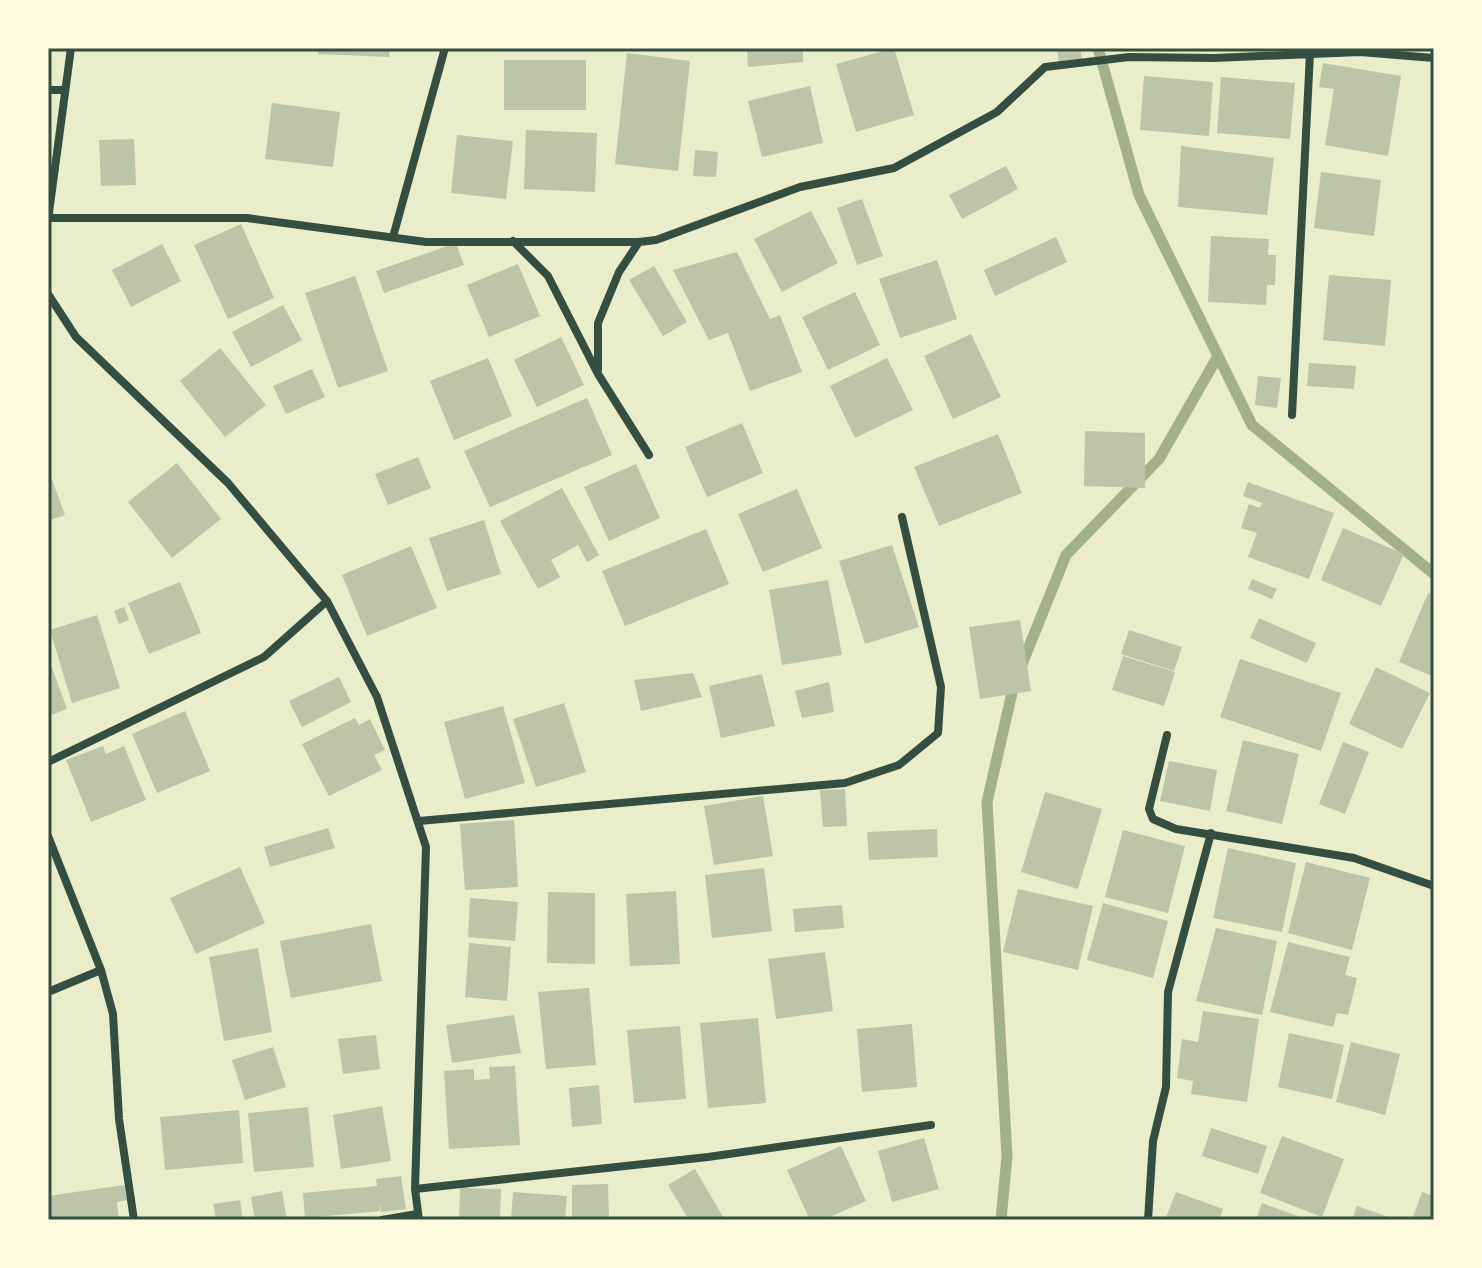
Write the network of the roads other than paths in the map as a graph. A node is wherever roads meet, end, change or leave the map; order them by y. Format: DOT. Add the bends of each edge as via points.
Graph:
graph roads {
  1 [pos="71,48"];
  2 [pos="445,48"];
  3 [pos="1310,53"];
  4 [pos="1434,58"];
  5 [pos="48,90"];
  6 [pos="65,90"];
  7 [pos="48,219"];
  8 [pos="393,237"];
  9 [pos="513,241"];
  10 [pos="639,242"];
  11 [pos="48,294"];
  12 [pos="598,374"];
  13 [pos="1292,415"];
  14 [pos="649,455"];
  15 [pos="902,517"];
  16 [pos="327,601"];
  17 [pos="1167,735"];
  18 [pos="48,762"];
  19 [pos="419,821"];
  20 [pos="1211,833"];
  21 [pos="48,836"];
  22 [pos="1434,886"];
  23 [pos="101,970"];
  24 [pos="48,992"];
  25 [pos="931,1125"];
  26 [pos="415,1189"];
  27 [pos="418,1217"];
  28 [pos="134,1220"];
  29 [pos="382,1220"];
  30 [pos="1148,1220"];
  1 -- 6 [label="street"];
  2 -- 8 [label="street"];
  3 -- 4 [label="street"];
  3 -- 10 [label="street" via="1129,57 1045,67 997,112 894,168 800,187"];
  3 -- 13 [label="street"];
  5 -- 6 [label="street"];
  6 -- 7 [label="street"];
  7 -- 8 [label="street" via="247,218"];
  8 -- 9 [label="street"];
  9 -- 10 [label="street"];
  9 -- 12 [label="street" via="548,276"];
  10 -- 12 [label="street" via="619,272 598,323"];
  11 -- 16 [label="street" via="76,337 228,483"];
  12 -- 14 [label="street"];
  15 -- 19 [label="street" via="941,687 938,733 899,765 845,783"];
  16 -- 18 [label="street" via="264,657"];
  16 -- 19 [label="street" via="377,697"];
  17 -- 20 [label="street" via="1151,794 1153,819 1176,829"];
  19 -- 26 [label="street" via="426,847"];
  20 -- 22 [label="street" via="1354,858"];
  20 -- 30 [label="street" via="1168,992 1166,1087 1153,1141"];
  21 -- 23 [label="street"];
  23 -- 24 [label="street"];
  23 -- 28 [label="street" via="113,1014 119,1119"];
  25 -- 26 [label="street" via="708,1157"];
  26 -- 27 [label="street"];
  27 -- 29 [label="street"];
}
